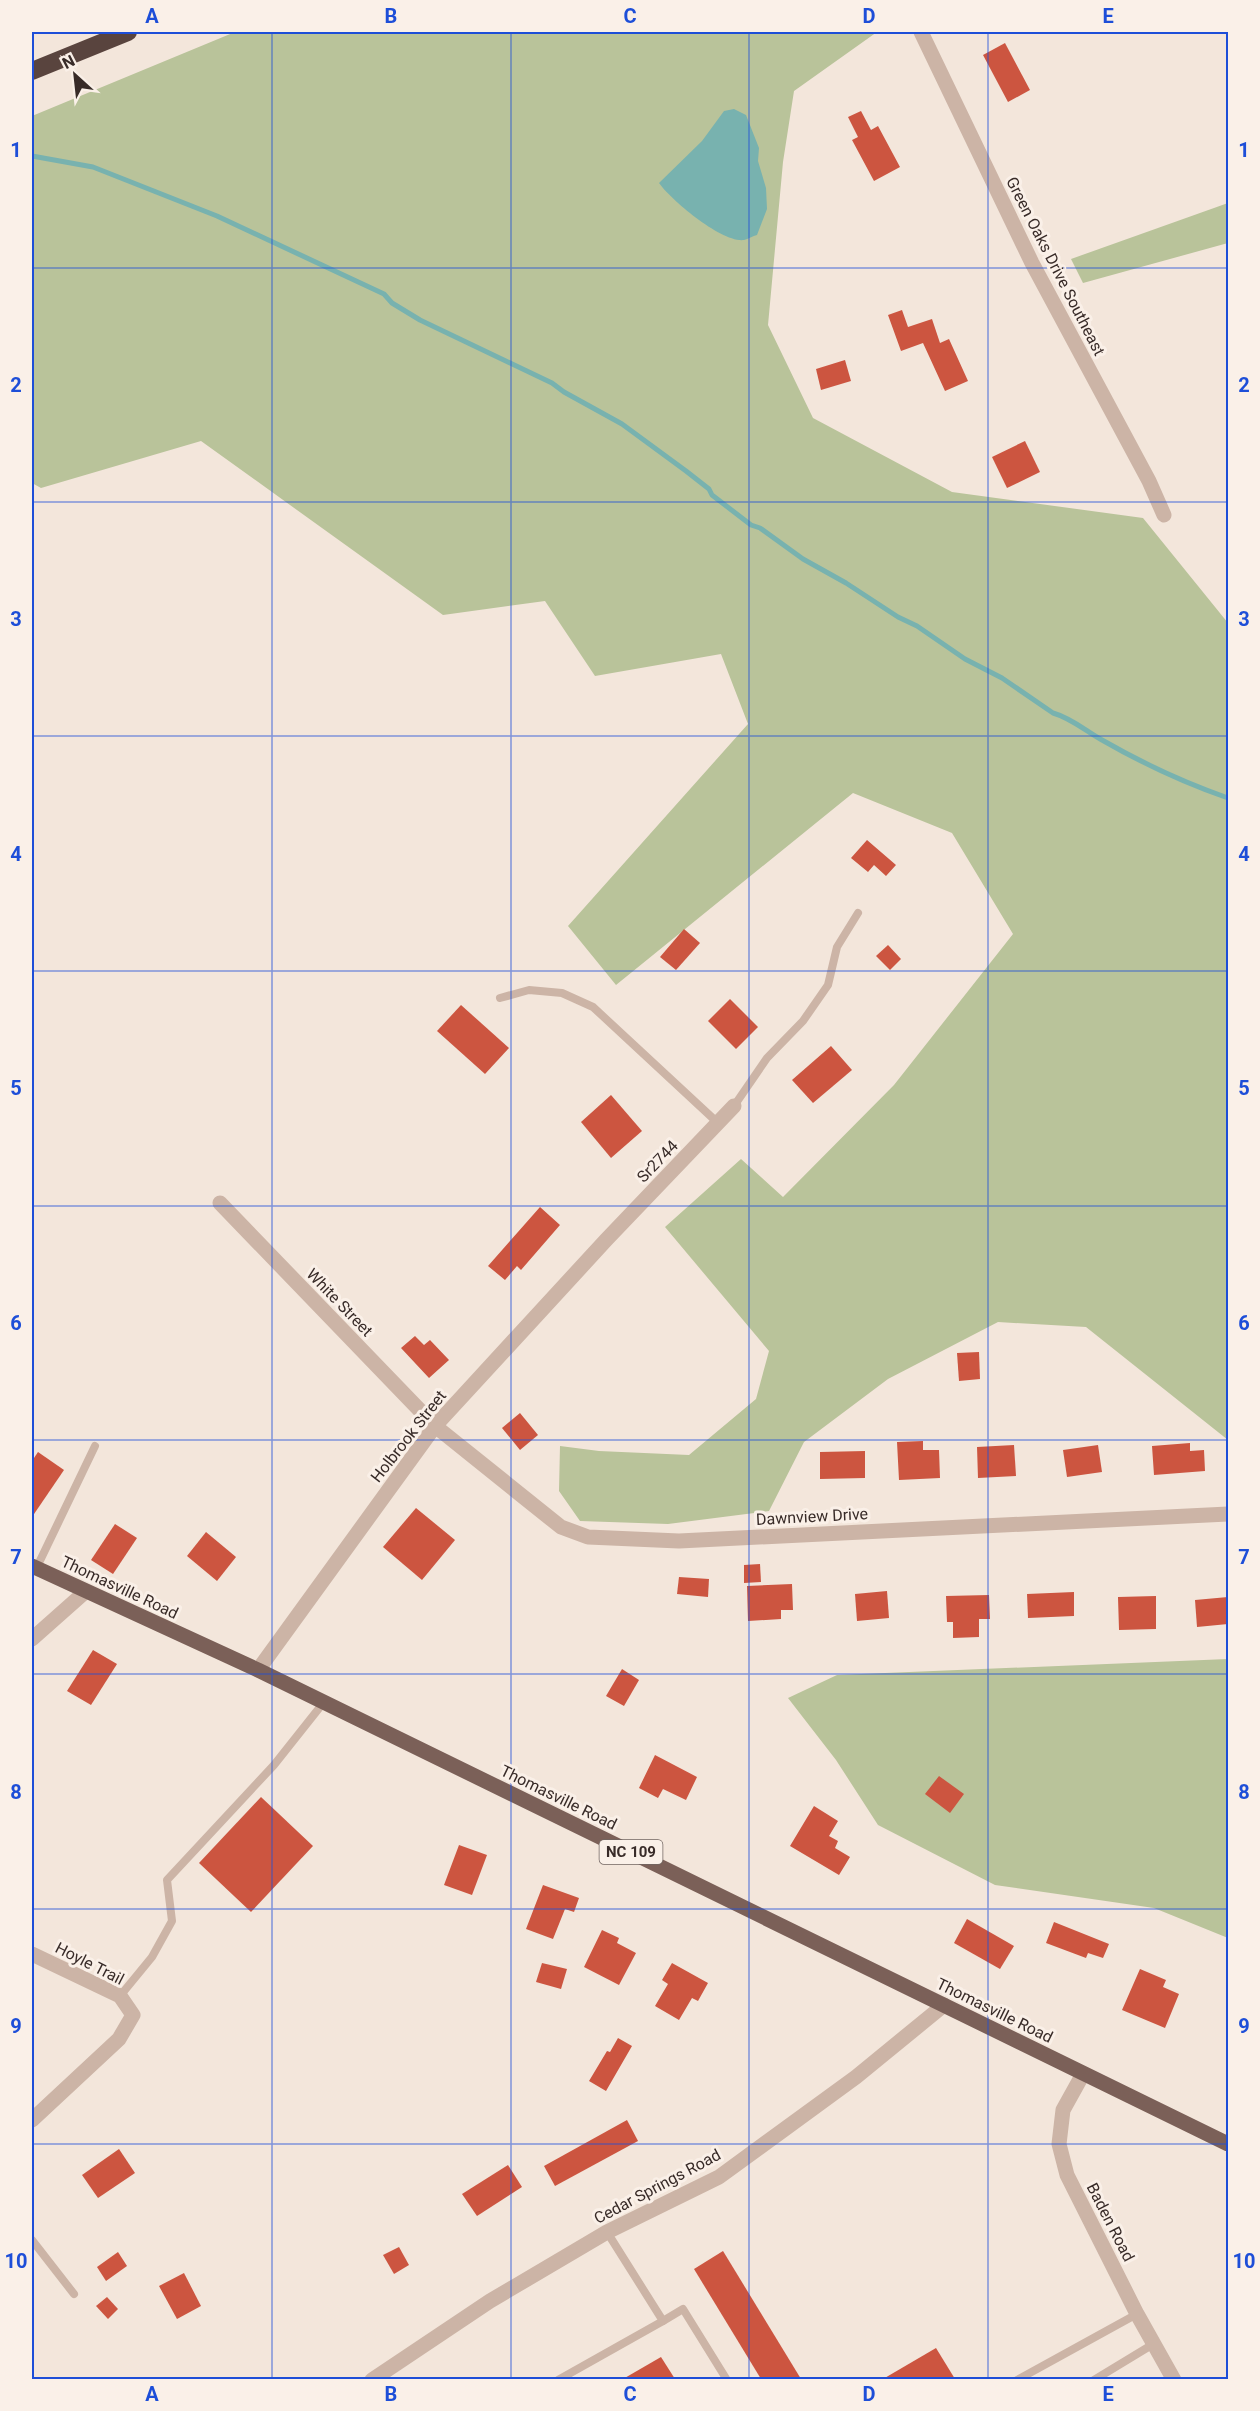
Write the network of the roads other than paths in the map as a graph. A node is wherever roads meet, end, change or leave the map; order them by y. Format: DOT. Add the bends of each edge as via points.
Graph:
graph roads {
  1 [pos="128,32"];
  2 [pos="921,32"];
  3 [pos="32,71"];
  4 [pos="1164,515"];
  5 [pos="858,913"];
  6 [pos="500,998"];
  7 [pos="734,1106"];
  8 [pos="718,1123"];
  9 [pos="220,1203"];
  10 [pos="606,1240"];
  11 [pos="435,1426"];
  12 [pos="95,1446"];
  13 [pos="1228,1514"];
  14 [pos="34,1568"];
  15 [pos="86,1592"];
  16 [pos="32,1639"];
  17 [pos="258,1670"];
  18 [pos="324,1702"];
  19 [pos="32,1954"];
  20 [pos="120,1996"];
  21 [pos="944,2005"];
  22 [pos="1083,2074"];
  23 [pos="32,2120"];
  24 [pos="1228,2144"];
  25 [pos="606,2232"];
  26 [pos="32,2240"];
  27 [pos="74,2294"];
  28 [pos="1137,2314"];
  29 [pos="663,2321"];
  30 [pos="1155,2343"];
  31 [pos="372,2379"];
  32 [pos="558,2379"];
  33 [pos="727,2379"];
  34 [pos="1017,2379"];
  35 [pos="1094,2379"];
  36 [pos="1174,2379"];
  1 -- 3 [label="highway"];
  2 -- 4 [label="street, Green Oaks Drive Southeast" via="1027,253"];
  5 -- 7 [label="lane" via="837,947 828,985 803,1021 767,1058"];
  6 -- 8 [label="lane" via="529,990 562,993 592,1007"];
  7 -- 8 [label="street, Sr2744"];
  8 -- 10 [label="street, Sr2744"];
  9 -- 11 [label="street, White Street"];
  10 -- 11 [label="street, Holbrook Street"];
  11 -- 13 [label="street, Dawnview Drive" via="561,1527 588,1537 679,1541"];
  11 -- 17 [label="street, Holbrook Street"];
  12 -- 14 [label="lane"];
  14 -- 15 [label="main road, Thomasville Road / NC 109"];
  15 -- 16 [label="street"];
  15 -- 17 [label="main road, Thomasville Road / NC 109"];
  17 -- 18 [label="main road, Thomasville Road / NC 109"];
  18 -- 20 [label="lane" via="274,1765 167,1880 172,1921 152,1957"];
  18 -- 21 [label="main road, Thomasville Road / NC 109"];
  19 -- 20 [label="street, Hoyle Trail"];
  20 -- 23 [label="street, Hoyle Trail" via="133,2015 119,2039"];
  21 -- 22 [label="main road, Thomasville Road / NC 109"];
  21 -- 25 [label="street, Cedar Springs Road" via="856,2077 719,2177"];
  22 -- 24 [label="main road, Thomasville Road / NC 109"];
  22 -- 28 [label="street, Baden Road" via="1063,2110 1059,2144 1068,2175"];
  25 -- 29 [label="lane"];
  25 -- 31 [label="street, Cedar Springs Road" via="490,2301"];
  26 -- 27 [label="lane"];
  28 -- 30 [label="street, Baden Road"];
  28 -- 34 [label="lane"];
  29 -- 32 [label="lane"];
  29 -- 33 [label="lane" via="683,2309"];
  30 -- 35 [label="lane"];
  30 -- 36 [label="street, Baden Road"];
}
